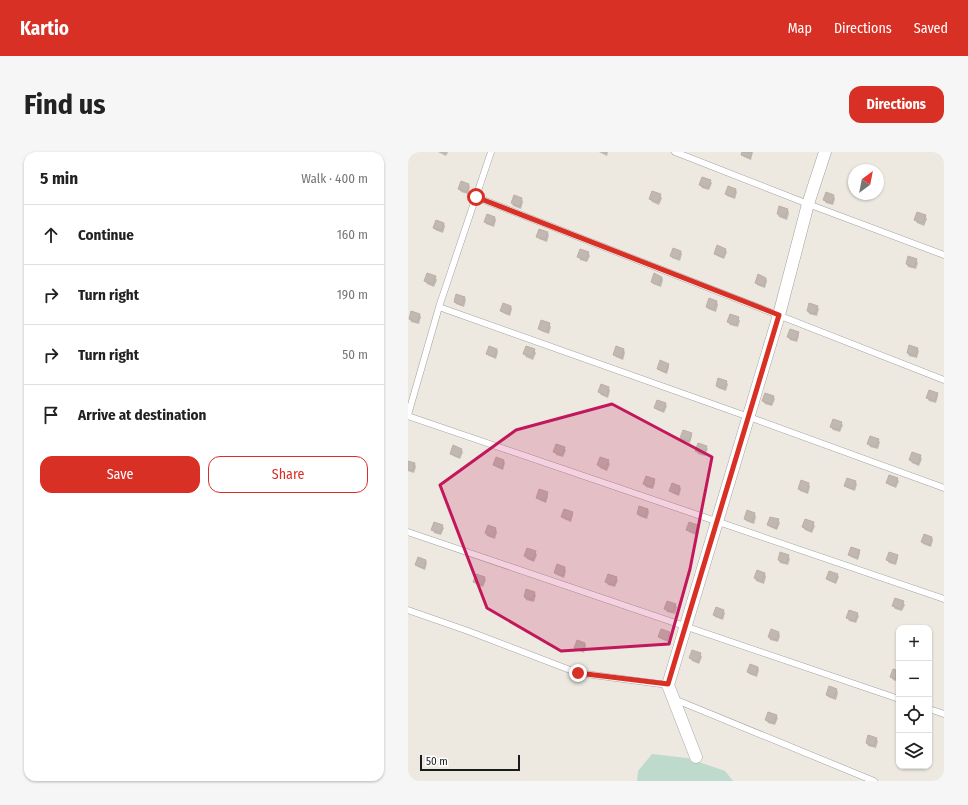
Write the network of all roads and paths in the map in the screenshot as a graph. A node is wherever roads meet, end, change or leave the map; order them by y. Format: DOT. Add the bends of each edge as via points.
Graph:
graph roads {
  1 [pos="491,152"];
  2 [pos="675,152"];
  3 [pos="825,152"];
  4 [pos="476,197"];
  5 [pos="808,204"];
  6 [pos="944,255"];
  7 [pos="439,307"];
  8 [pos="779,315"];
  9 [pos="944,380"];
  10 [pos="408,416"];
  11 [pos="749,417"];
  12 [pos="944,488"];
  13 [pos="716,522"];
  14 [pos="408,532"];
  15 [pos="944,599"];
  16 [pos="408,610"];
  17 [pos="684,627"];
  18 [pos="668,684"];
  19 [pos="673,698"];
  20 [pos="896,698"];
  21 [pos="932,710"];
  22 [pos="944,714"];
  23 [pos="696,757"];
  24 [pos="874,781"];
  1 -- 4 [label="lane"];
  2 -- 5 [label="lane"];
  3 -- 5 [label="street"];
  4 -- 7 [label="lane"];
  4 -- 8 [label="lane"];
  5 -- 6 [label="lane"];
  5 -- 8 [label="street"];
  7 -- 10 [label="lane"];
  7 -- 11 [label="lane"];
  8 -- 9 [label="lane"];
  8 -- 11 [label="street"];
  10 -- 13 [label="lane"];
  11 -- 12 [label="lane"];
  11 -- 13 [label="street"];
  13 -- 15 [label="lane"];
  13 -- 17 [label="street"];
  14 -- 17 [label="lane"];
  16 -- 18 [label="lane" via="578,673"];
  17 -- 18 [label="street"];
  17 -- 20 [label="lane"];
  18 -- 19 [label="street"];
  19 -- 23 [label="street"];
  19 -- 24 [label="lane"];
  21 -- 22 [label="lane"];
}
